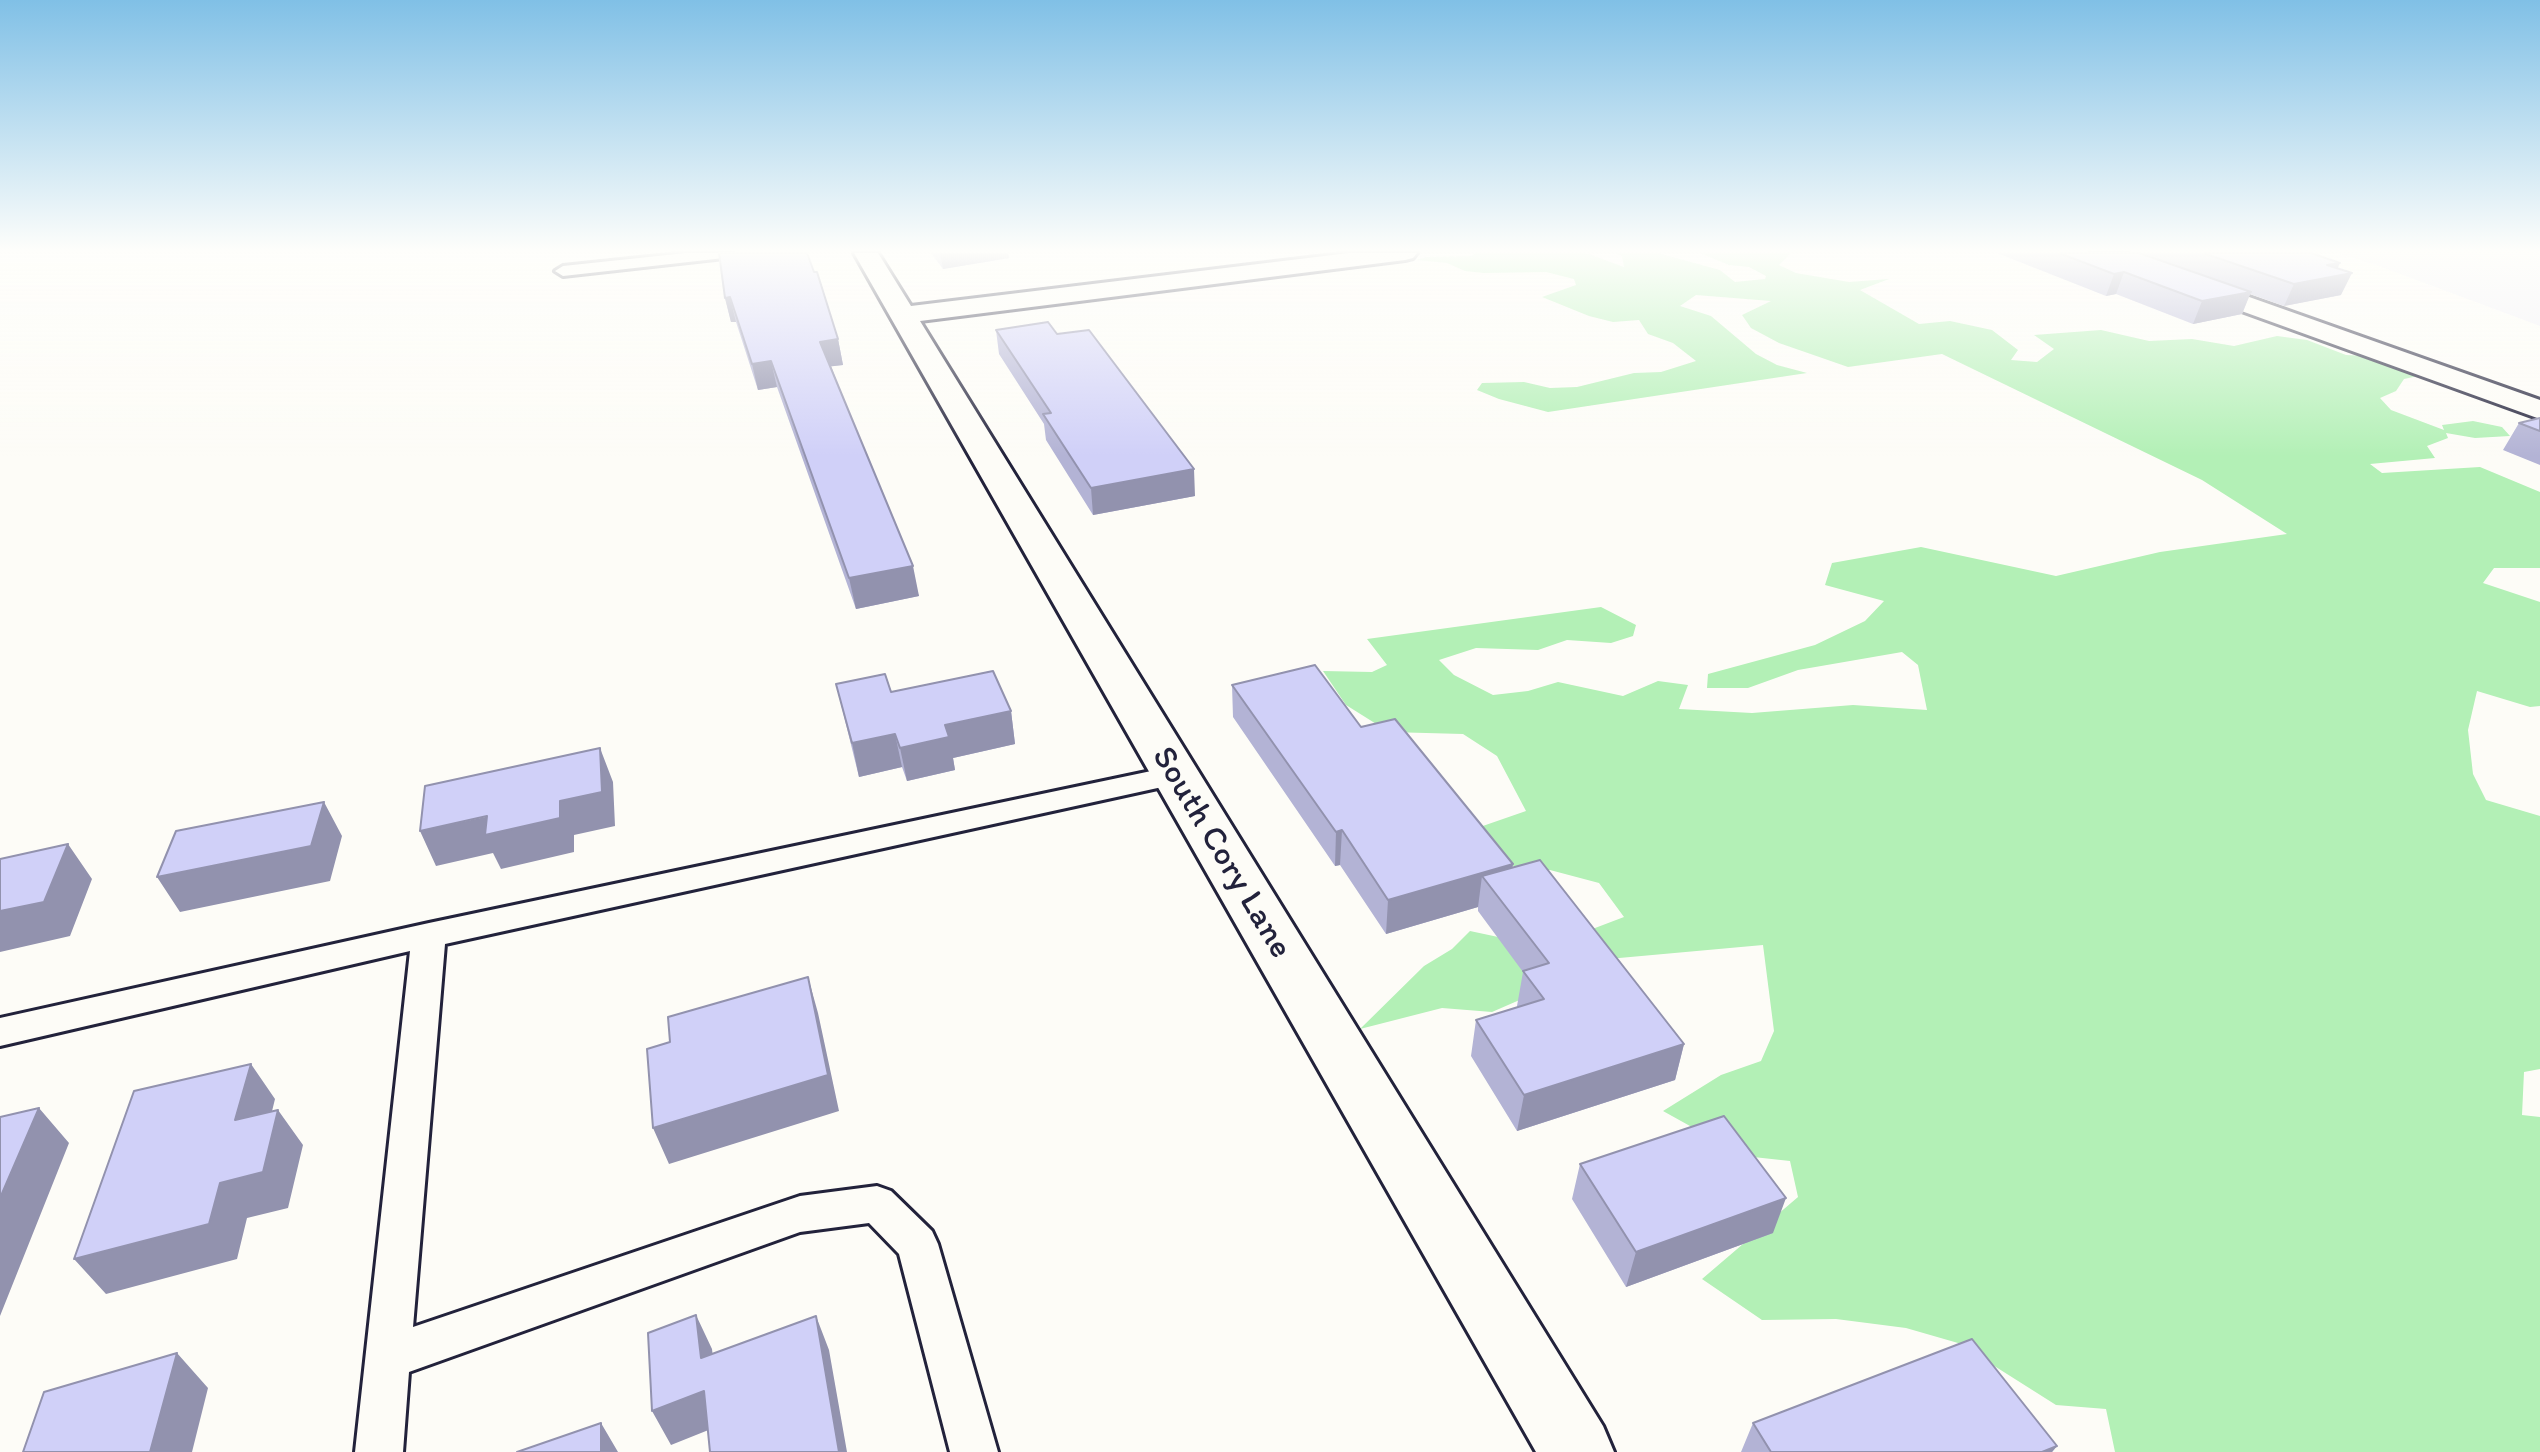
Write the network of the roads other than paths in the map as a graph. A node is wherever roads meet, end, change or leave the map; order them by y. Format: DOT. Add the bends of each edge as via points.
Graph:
graph roads {
  1 [pos="908,321"];
  2 [pos="2292,321"];
  3 [pos="2540,410"];
  4 [pos="1175,775"];
  5 [pos="429,935"];
  6 [pos="0,1032"];
  7 [pos="390,1357"];
  8 [pos="379,1452"];
  9 [pos="974,1452"];
  10 [pos="1577,1452"];
  1 -- 4 [label="street, South Cory Lane"];
  2 -- 3 [label="street"];
  4 -- 5 [label="lane"];
  4 -- 10 [label="street, South Cory Lane"];
  5 -- 6 [label="lane"];
  5 -- 7 [label="lane"];
  7 -- 8 [label="lane"];
  7 -- 9 [label="lane" via="800,1214 877,1204 917,1244"];
}
